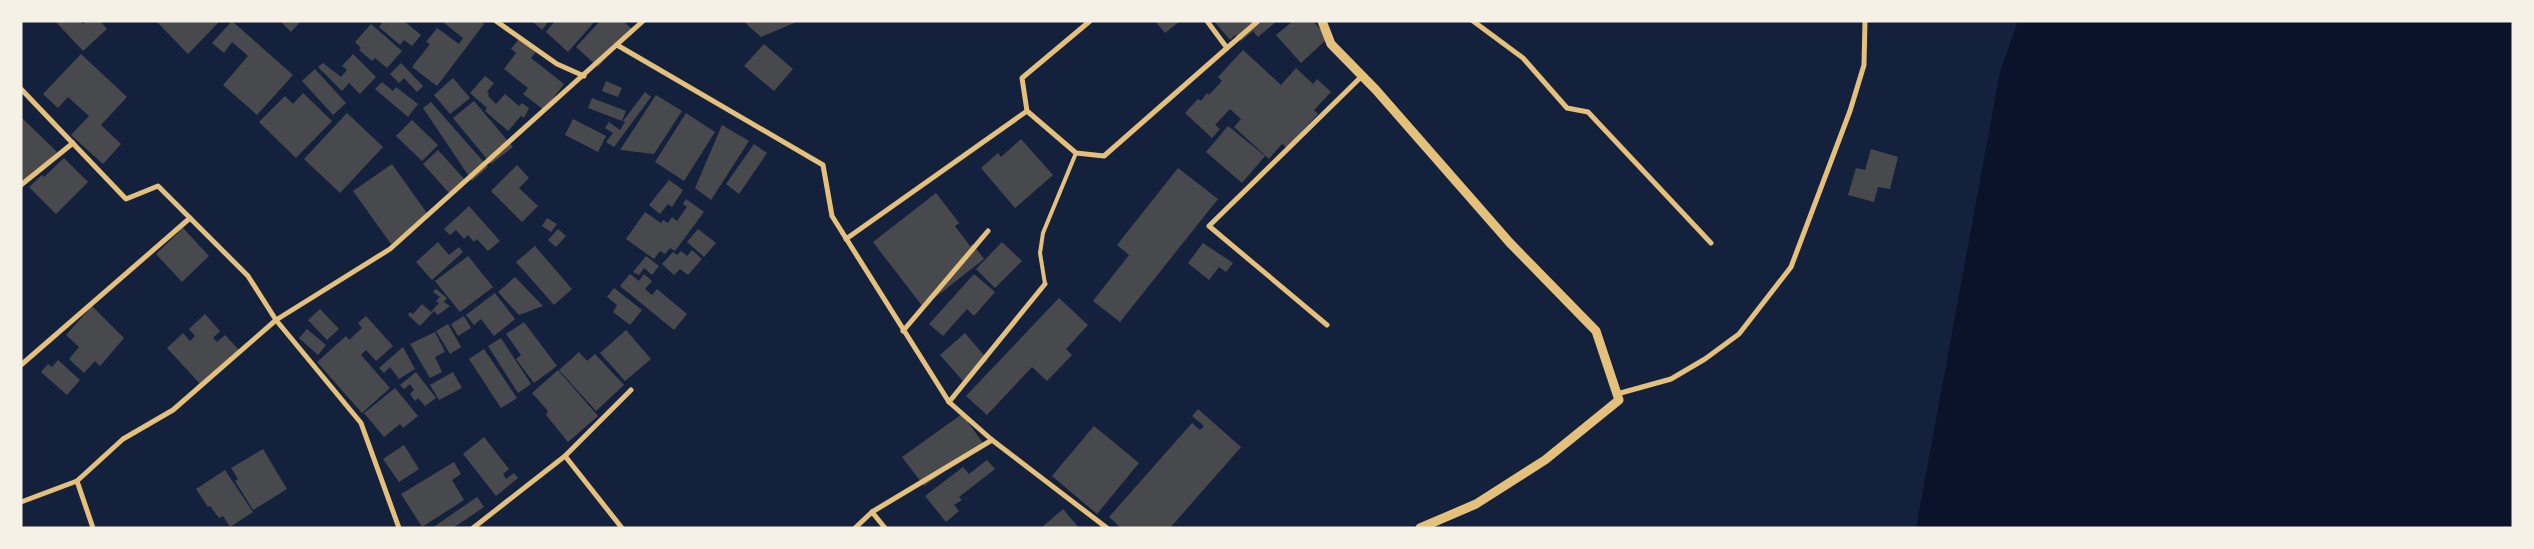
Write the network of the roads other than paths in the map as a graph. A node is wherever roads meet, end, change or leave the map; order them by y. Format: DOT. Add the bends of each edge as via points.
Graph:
graph roads {
  1 [pos="496,21"];
  2 [pos="643,21"];
  3 [pos="1090,21"];
  4 [pos="1207,21"];
  5 [pos="1258,21"];
  6 [pos="1322,21"];
  7 [pos="1473,21"];
  8 [pos="1864,21"];
  9 [pos="617,45"];
  10 [pos="1227,48"];
  11 [pos="584,76"];
  12 [pos="1362,76"];
  13 [pos="21,89"];
  14 [pos="1027,111"];
  15 [pos="73,143"];
  16 [pos="1076,152"];
  17 [pos="21,185"];
  18 [pos="190,218"];
  19 [pos="988,231"];
  20 [pos="846,239"];
  21 [pos="1711,243"];
  22 [pos="1046,284"];
  23 [pos="276,320"];
  24 [pos="1327,325"];
  25 [pos="903,331"];
  26 [pos="21,365"];
  27 [pos="631,390"];
  28 [pos="1617,394"];
  29 [pos="949,402"];
  30 [pos="992,440"];
  31 [pos="565,456"];
  32 [pos="77,481"];
  33 [pos="21,502"];
  34 [pos="872,512"];
  35 [pos="93,528"];
  36 [pos="399,528"];
  37 [pos="473,528"];
  38 [pos="622,528"];
  39 [pos="855,528"];
  40 [pos="885,528"];
  41 [pos="1107,528"];
  42 [pos="1420,528"];
  1 -- 11 [label="street" via="557,64"];
  2 -- 9 [label="street"];
  3 -- 14 [label="street" via="1022,78"];
  4 -- 10 [label="street"];
  5 -- 10 [label="street"];
  6 -- 12 [label="street" via="1331,44"];
  7 -- 21 [label="street" via="1523,58 1567,108 1588,112"];
  8 -- 28 [label="street" via="1864,64 1850,111 1791,267 1739,334 1705,359 1671,379"];
  9 -- 11 [label="street"];
  9 -- 20 [label="street" via="823,165 832,216"];
  10 -- 16 [label="street" via="1104,156"];
  11 -- 23 [label="street" via="390,249"];
  12 -- 24 [label="street" via="1209,226"];
  12 -- 28 [label="street" via="1510,243 1596,331"];
  13 -- 15 [label="street"];
  14 -- 16 [label="street"];
  14 -- 20 [label="street"];
  15 -- 17 [label="street"];
  15 -- 18 [label="street" via="126,199 158,186"];
  16 -- 22 [label="lane" via="1043,233 1040,253"];
  18 -- 23 [label="street" via="248,276"];
  18 -- 26 [label="street"];
  19 -- 25 [label="street"];
  20 -- 25 [label="street"];
  22 -- 29 [label="street"];
  23 -- 32 [label="street" via="173,410 123,439"];
  23 -- 36 [label="street" via="361,423"];
  25 -- 29 [label="street"];
  27 -- 31 [label="street"];
  28 -- 42 [label="street" via="1619,400 1545,460 1476,504"];
  29 -- 30 [label="street"];
  30 -- 34 [label="street"];
  30 -- 41 [label="street"];
  31 -- 37 [label="street"];
  31 -- 38 [label="street"];
  32 -- 33 [label="street"];
  32 -- 35 [label="street"];
  34 -- 39 [label="street"];
  34 -- 40 [label="street"];
}
